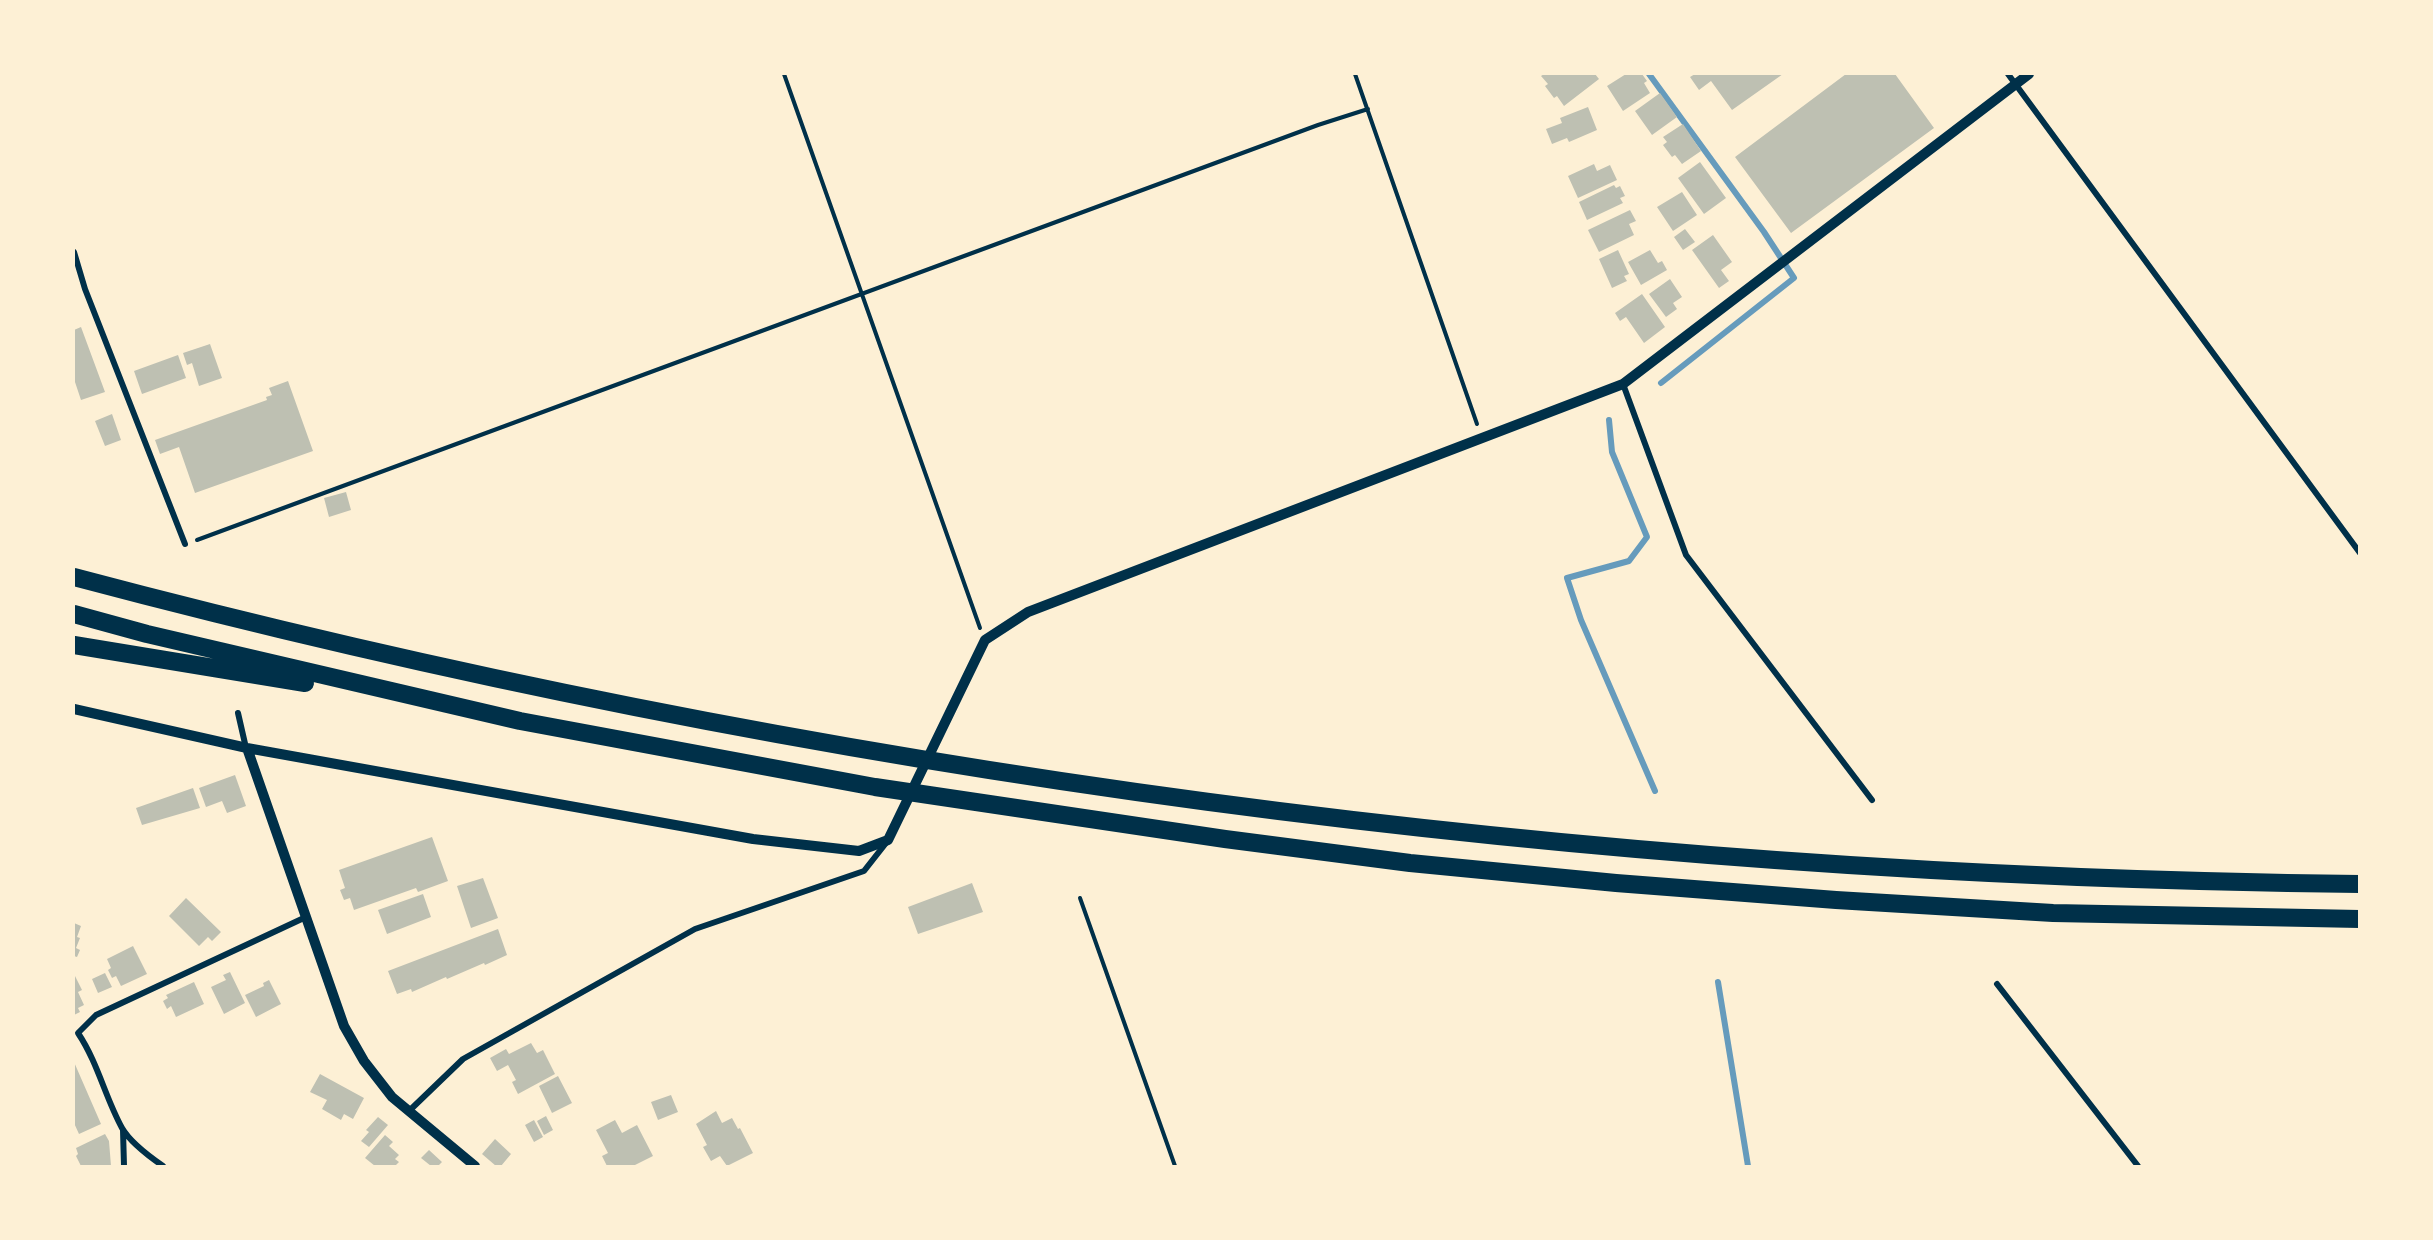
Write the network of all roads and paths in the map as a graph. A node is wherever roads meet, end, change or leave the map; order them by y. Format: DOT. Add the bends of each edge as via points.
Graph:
graph roads {
  1 [pos="784,74"];
  2 [pos="1355,74"];
  3 [pos="2008,74"];
  4 [pos="2029,74"];
  5 [pos="2015,84"];
  6 [pos="1368,109"];
  7 [pos="74,252"];
  8 [pos="863,295"];
  9 [pos="1623,384"];
  10 [pos="1482,439"];
  11 [pos="184,544"];
  12 [pos="2360,554"];
  13 [pos="74,565"];
  14 [pos="74,577"];
  15 [pos="74,614"];
  16 [pos="327,639"];
  17 [pos="985,640"];
  18 [pos="74,645"];
  19 [pos="74,709"];
  20 [pos="238,713"];
  21 [pos="520,721"];
  22 [pos="247,748"];
  23 [pos="1872,800"];
  24 [pos="888,840"];
  25 [pos="2360,884"];
  26 [pos="1080,898"];
  27 [pos="306,917"];
  28 [pos="2360,919"];
  29 [pos="1997,984"];
  30 [pos="76,1034"];
  31 [pos="409,1111"];
  32 [pos="123,1129"];
  33 [pos="124,1167"];
  34 [pos="163,1167"];
  35 [pos="475,1167"];
  36 [pos="1175,1167"];
  37 [pos="2138,1167"];
  1 -- 8 [label="path"];
  2 -- 6 [label="path"];
  3 -- 5 [label="street"];
  4 -- 5 [label="street"];
  5 -- 9 [label="street"];
  5 -- 12 [label="street"];
  6 -- 8 [label="path"];
  6 -- 10 [label="path"];
  7 -- 11 [label="street"];
  8 -- 11 [label="path"];
  8 -- 17 [label="path"];
  9 -- 10 [label="street"];
  9 -- 23 [label="street" via="1686,555"];
  10 -- 17 [label="street" via="1028,612"];
  13 -- 16 [label="highway" via="252,613"];
  14 -- 16 [label="highway"];
  15 -- 21 [label="highway"];
  16 -- 25 [label="highway" via="517,682 882,752 1218,803 1403,825 1806,863 2058,876"];
  17 -- 24 [label="street"];
  18 -- 21 [label="highway"];
  19 -- 22 [label="street"];
  20 -- 22 [label="street"];
  21 -- 28 [label="highway" via="875,787 1398,862 1616,883 2053,913"];
  22 -- 24 [label="street" via="753,839 859,851"];
  22 -- 27 [label="street"];
  24 -- 31 [label="street" via="864,871 695,929 473,1053"];
  26 -- 36 [label="path"];
  27 -- 30 [label="street" via="96,1015"];
  27 -- 31 [label="street" via="344,1026 364,1061 392,1097"];
  29 -- 37 [label="street"];
  30 -- 32 [label="street" via="88,1049"];
  31 -- 35 [label="street"];
  32 -- 33 [label="street"];
  32 -- 34 [label="street"];
}
